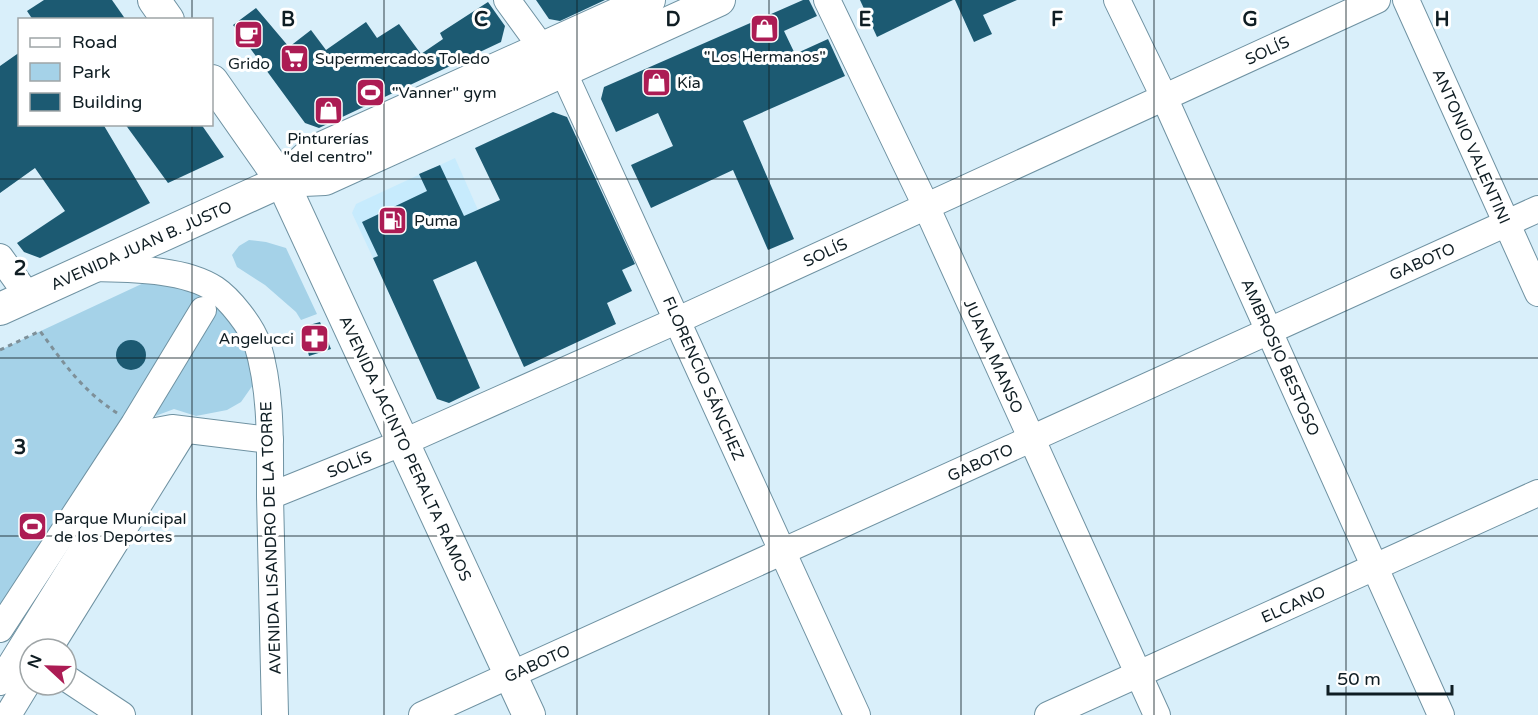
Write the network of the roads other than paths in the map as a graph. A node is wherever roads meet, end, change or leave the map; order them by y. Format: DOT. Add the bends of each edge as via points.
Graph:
graph roads {
  1 [pos="154,0"];
  2 [pos="507,0"];
  3 [pos="648,0"];
  4 [pos="720,0"];
  5 [pos="826,0"];
  6 [pos="1116,0"];
  7 [pos="1377,0"];
  8 [pos="1406,0"];
  9 [pos="167,18"];
  10 [pos="542,48"];
  11 [pos="563,71"];
  12 [pos="213,82"];
  13 [pos="1164,97"];
  14 [pos="282,181"];
  15 [pos="926,206"];
  16 [pos="1538,209"];
  17 [pos="1506,223"];
  18 [pos="0,256"];
  19 [pos="90,268"];
  20 [pos="1538,293"];
  21 [pos="14,303"];
  22 [pos="203,310"];
  23 [pos="678,320"];
  24 [pos="1269,331"];
  25 [pos="185,430"];
  26 [pos="1031,439"];
  27 [pos="270,440"];
  28 [pos="404,442"];
  29 [pos="1538,493"];
  30 [pos="270,496"];
  31 [pos="783,551"];
  32 [pos="1375,567"];
  33 [pos="0,629"];
  34 [pos="34,637"];
  35 [pos="56,637"];
  36 [pos="18,660"];
  37 [pos="1138,674"];
  38 [pos="511,675"];
  39 [pos="0,682"];
  40 [pos="78,686"];
  41 [pos="19,697"];
  42 [pos="8,715"];
  43 [pos="123,715"];
  44 [pos="275,715"];
  45 [pos="422,715"];
  46 [pos="529,715"];
  47 [pos="857,715"];
  48 [pos="1048,715"];
  49 [pos="1157,715"];
  50 [pos="1441,715"];
  1 -- 9 [label="main road"];
  2 -- 10 [label="street, FLORENCIO SÁNCHEZ"];
  3 -- 10 [label="main road, AVENIDA JUAN B. JUSTO"];
  4 -- 11 [label="main road, AVENIDA JUAN B. JUSTO"];
  5 -- 15 [label="street, JUANA MANSO"];
  6 -- 13 [label="street, AMBROSIO BESTOSO"];
  7 -- 13 [label="street, SOLÍS"];
  8 -- 17 [label="street, ANTONIO VALENTINI"];
  10 -- 11 [label="street, FLORENCIO SÁNCHEZ"];
  10 -- 14 [label="main road, AVENIDA JUAN B. JUSTO" via="313,152"];
  11 -- 14 [label="main road, AVENIDA JUAN B. JUSTO" via="325,178"];
  11 -- 23 [label="street, FLORENCIO SÁNCHEZ"];
  12 -- 14 [label="main road, AVENIDA JACINTO PERALTA RAMOS"];
  13 -- 15 [label="street, SOLÍS"];
  13 -- 24 [label="street, AMBROSIO BESTOSO"];
  14 -- 19 [label="main road, AVENIDA JUAN B. JUSTO"];
  14 -- 28 [label="main road, AVENIDA JACINTO PERALTA RAMOS"];
  15 -- 23 [label="street, SOLÍS"];
  15 -- 26 [label="street, JUANA MANSO"];
  16 -- 17 [label="street, GABOTO"];
  17 -- 20 [label="street, ANTONIO VALENTINI"];
  17 -- 24 [label="street, GABOTO"];
  18 -- 21 [label="street"];
  19 -- 21 [label="main road, AVENIDA JUAN B. JUSTO"];
  19 -- 27 [label="street, AVENIDA LISANDRO DE LA TORRE" via="180,275 215,289 244,319 256,340 263,366"];
  22 -- 33 [label="street"];
  23 -- 28 [label="street, SOLÍS"];
  23 -- 31 [label="street, FLORENCIO SÁNCHEZ"];
  24 -- 26 [label="street, GABOTO"];
  24 -- 32 [label="street, AMBROSIO BESTOSO"];
  25 -- 27 [label="street"];
  25 -- 34 [label="street" via="156,431"];
  25 -- 35 [label="street"];
  26 -- 31 [label="street, GABOTO"];
  26 -- 37 [label="street, JUANA MANSO"];
  27 -- 30 [label="street, AVENIDA LISANDRO DE LA TORRE"];
  28 -- 30 [label="street, SOLÍS"];
  28 -- 38 [label="main road, AVENIDA JACINTO PERALTA RAMOS"];
  29 -- 32 [label="street, ELCANO"];
  30 -- 44 [label="street, AVENIDA LISANDRO DE LA TORRE"];
  31 -- 38 [label="street, GABOTO"];
  31 -- 47 [label="street, FLORENCIO SÁNCHEZ"];
  32 -- 37 [label="street, ELCANO"];
  32 -- 50 [label="street, AMBROSIO BESTOSO"];
  36 -- 39 [label="street"];
  37 -- 48 [label="street, ELCANO"];
  37 -- 49 [label="street, JUANA MANSO"];
  38 -- 45 [label="street, GABOTO"];
  38 -- 46 [label="main road, AVENIDA JACINTO PERALTA RAMOS"];
  40 -- 43 [label="street"];
  41 -- 42 [label="street"];
}
